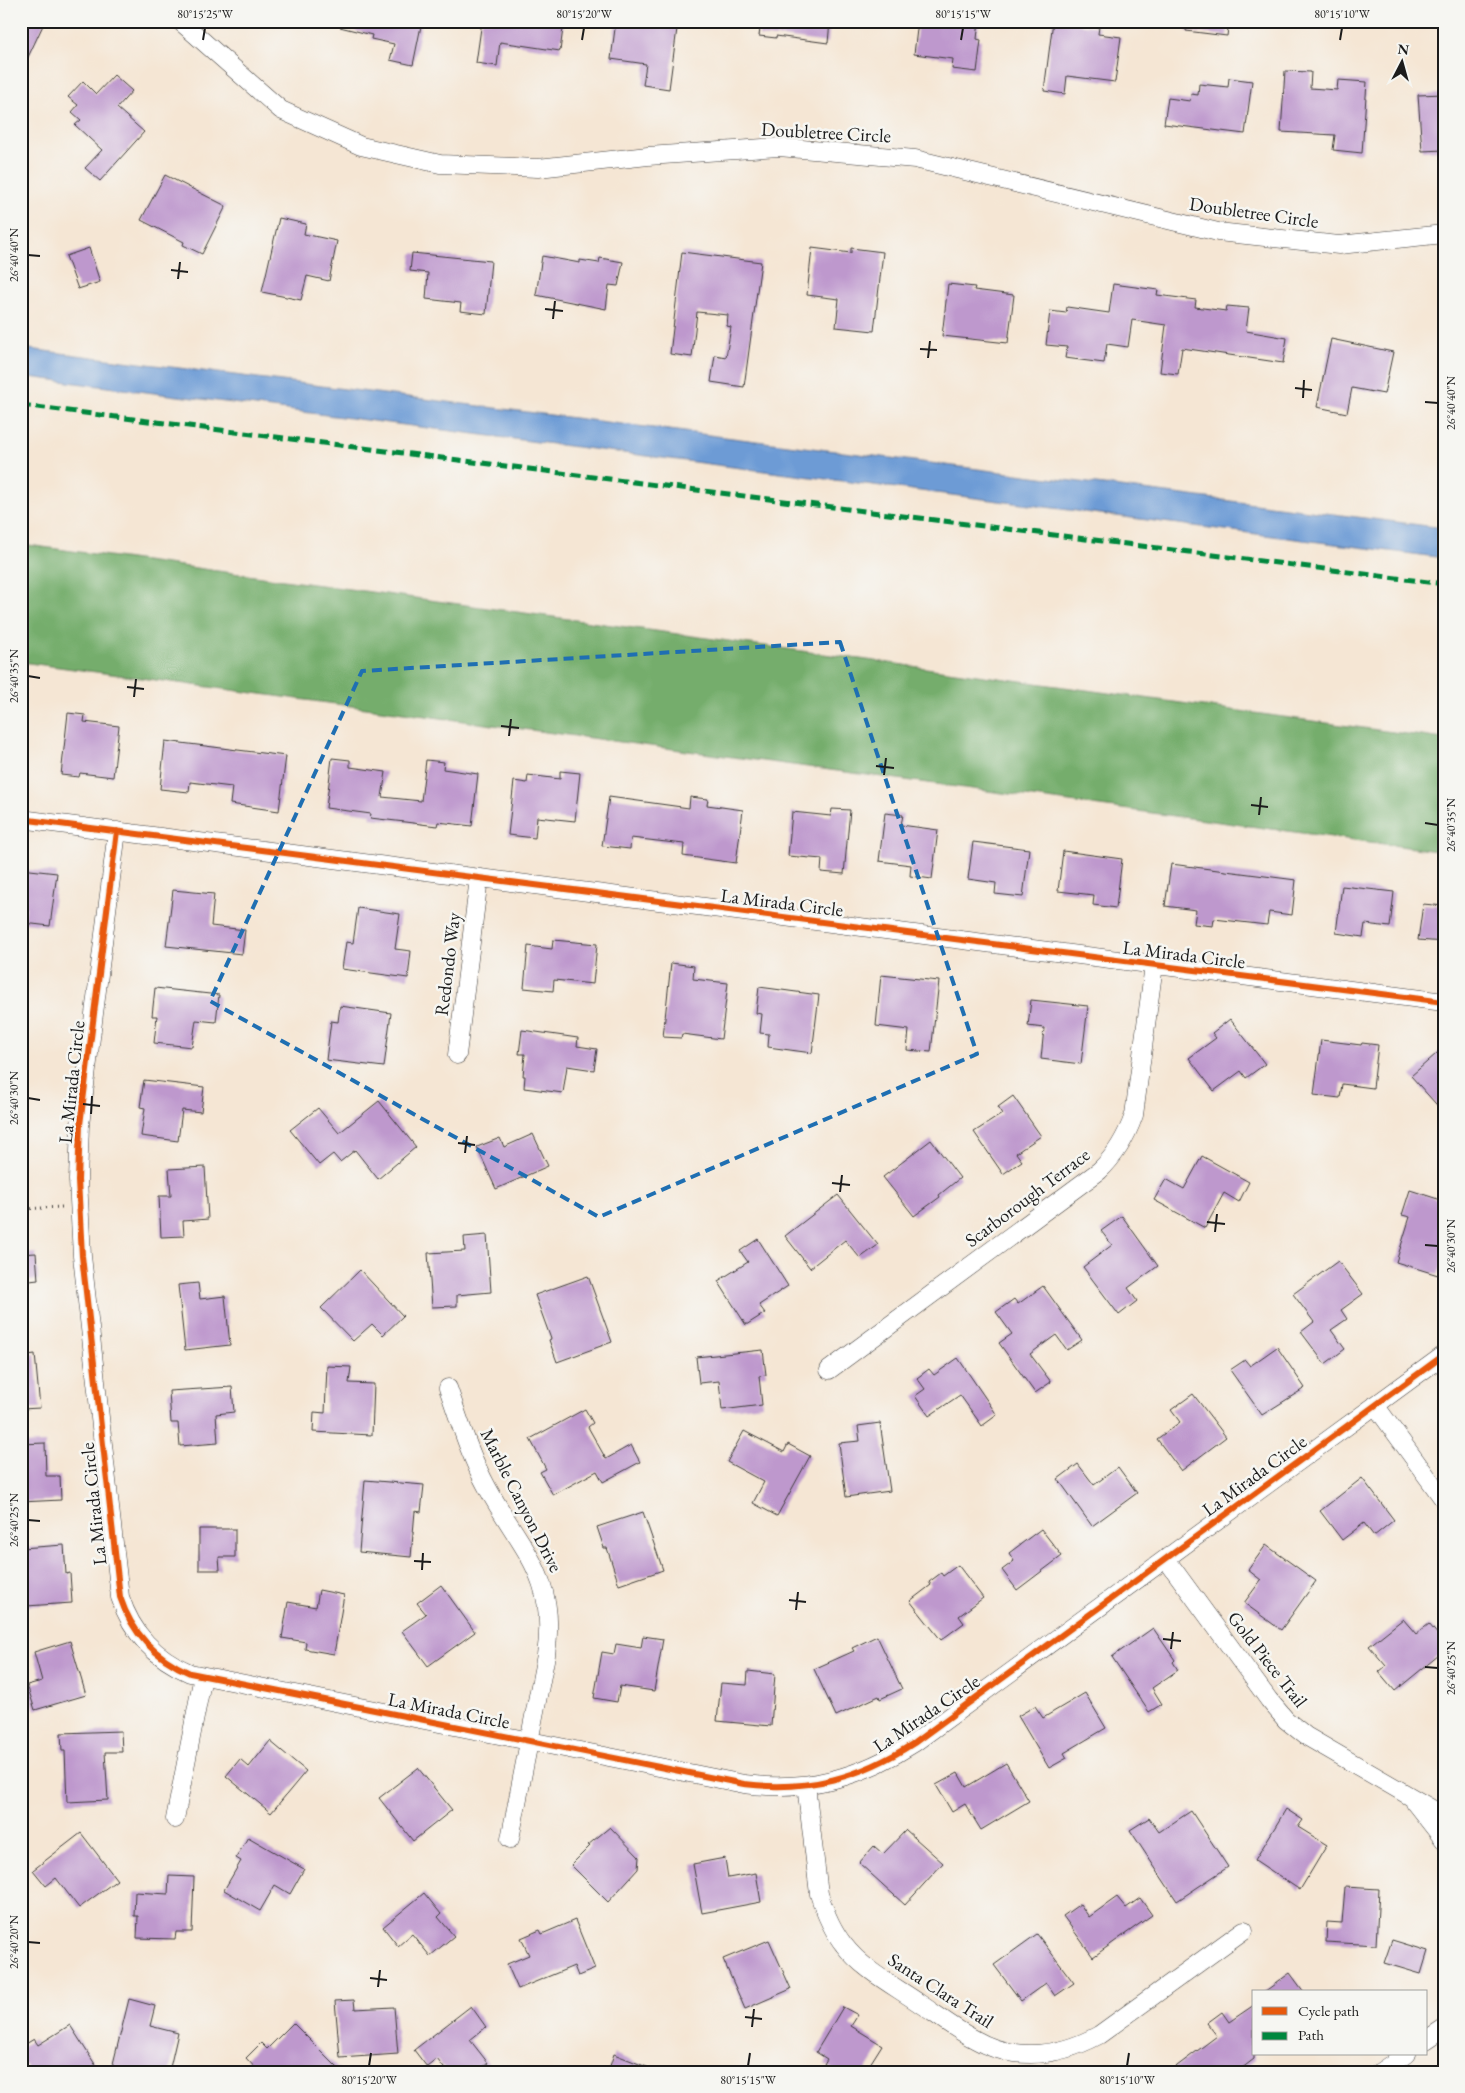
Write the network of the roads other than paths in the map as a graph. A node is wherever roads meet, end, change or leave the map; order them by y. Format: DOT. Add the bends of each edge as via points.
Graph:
graph roads {
  1 [pos="180,21"];
  2 [pos="1444,234"];
  3 [pos="21,819"];
  4 [pos="117,831"];
  5 [pos="480,878"];
  6 [pos="1154,965"];
  7 [pos="1444,1002"];
  8 [pos="457,1055"];
  9 [pos="1444,1354"];
  10 [pos="828,1370"];
  11 [pos="448,1388"];
  12 [pos="1374,1405"];
  13 [pos="1444,1500"];
  14 [pos="1166,1559"];
  15 [pos="204,1676"];
  16 [pos="529,1741"];
  17 [pos="806,1785"];
  18 [pos="1409,1795"];
  19 [pos="1444,1816"];
  20 [pos="175,1819"];
  21 [pos="510,1839"];
  22 [pos="1444,1840"];
  23 [pos="1244,1930"];
  24 [pos="1444,2028"];
  25 [pos="1428,2039"];
  26 [pos="1403,2056"];
  27 [pos="1380,2072"];
  1 -- 2 [label="street, Doubletree Circle" via="280,110 361,146 440,164 538,168 779,147 915,159 1218,232 1339,245"];
  3 -- 4 [label="street, La Mirada Circle"];
  4 -- 5 [label="street, La Mirada Circle"];
  4 -- 15 [label="street, La Mirada Circle" via="80,1125 78,1207 83,1266 120,1598 136,1634 155,1653 177,1668"];
  5 -- 6 [label="street, La Mirada Circle"];
  5 -- 8 [label="street, Redondo Way"];
  6 -- 7 [label="street, La Mirada Circle"];
  6 -- 10 [label="street, Scarborough Terrace" via="1136,1103 1130,1128 1117,1152 1099,1171"];
  9 -- 12 [label="street, La Mirada Circle"];
  11 -- 16 [label="street, Marble Canyon Drive" via="469,1450 535,1565 545,1594 549,1640"];
  12 -- 13 [label="street"];
  12 -- 14 [label="street, La Mirada Circle"];
  14 -- 17 [label="street, La Mirada Circle" via="891,1758 862,1771"];
  14 -- 18 [label="street, Gold Piece Trail" via="1286,1720 1306,1736"];
  15 -- 16 [label="street, La Mirada Circle"];
  15 -- 20 [label="street"];
  16 -- 17 [label="street, La Mirada Circle" via="744,1784"];
  16 -- 21 [label="street, Marble Canyon Drive"];
  17 -- 23 [label="street, Santa Clara Trail" via="819,1894 836,1934 865,1966 963,2033 988,2046 1037,2054 1059,2052 1086,2042"];
  18 -- 19 [label="street, Gold Piece Trail"];
  18 -- 22 [label="street, Gold Piece Trail"];
  24 -- 25 [label="street"];
  26 -- 27 [label="street"];
}
